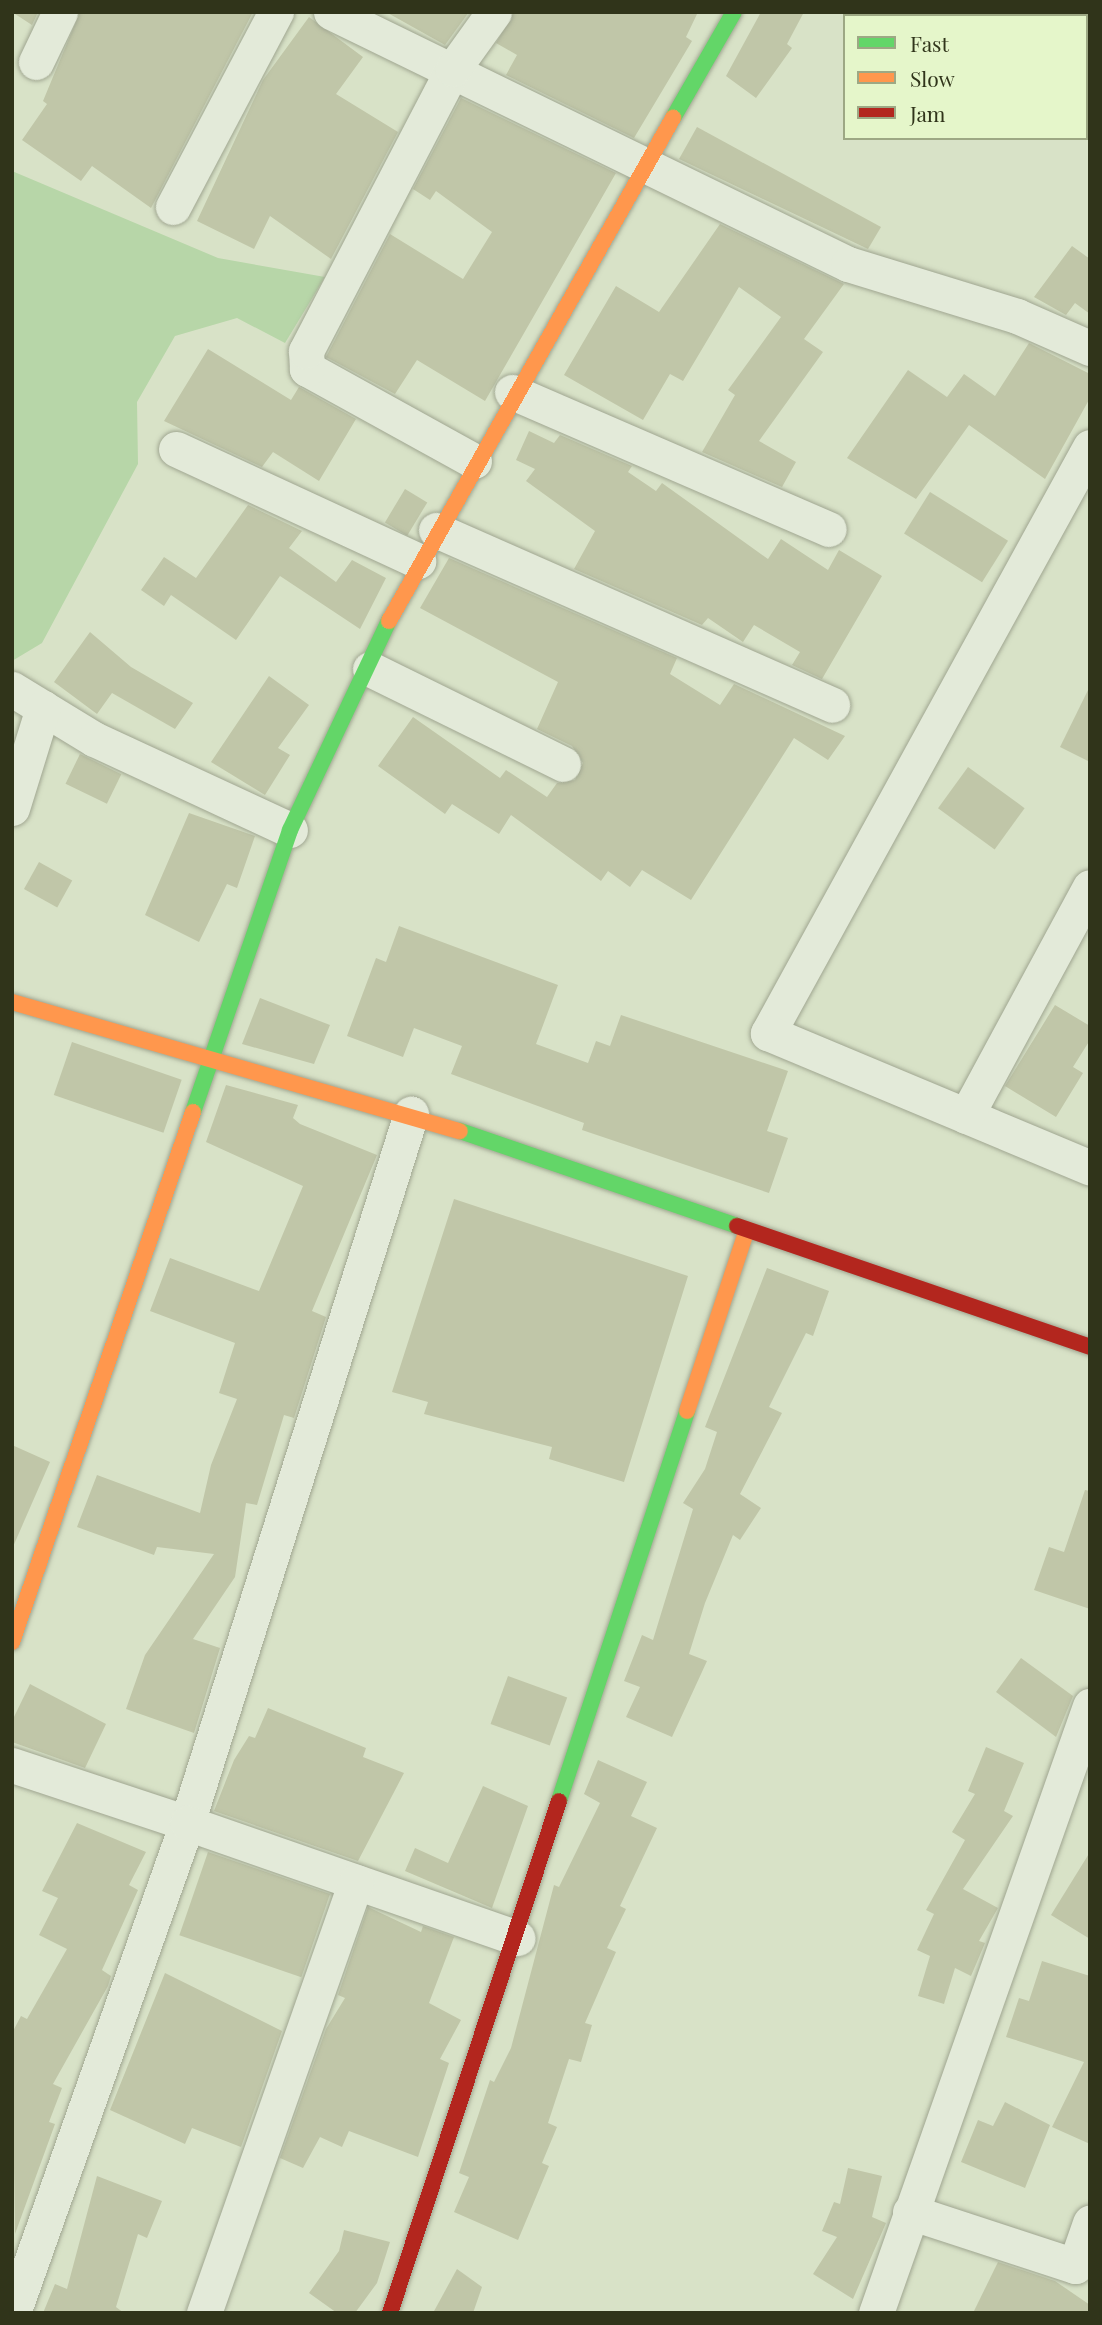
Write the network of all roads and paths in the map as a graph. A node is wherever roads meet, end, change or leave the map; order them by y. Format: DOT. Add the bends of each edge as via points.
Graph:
graph roads {
  1 [pos="60,12"];
  2 [pos="276,12"];
  3 [pos="331,12"];
  4 [pos="494,12"];
  5 [pos="734,12"];
  6 [pos="36,62"];
  7 [pos="453,69"];
  8 [pos="650,163"];
  9 [pos="173,207"];
  10 [pos="1090,348"];
  11 [pos="512,393"];
  12 [pos="1090,447"];
  13 [pos="176,449"];
  14 [pos="474,461"];
  15 [pos="829,529"];
  16 [pos="436,530"];
  17 [pos="418,561"];
  18 [pos="370,669"];
  19 [pos="12,689"];
  20 [pos="832,705"];
  21 [pos="43,708"];
  22 [pos="563,764"];
  23 [pos="12,808"];
  24 [pos="290,830"];
  25 [pos="1090,887"];
  26 [pos="12,1002"];
  27 [pos="212,1054"];
  28 [pos="411,1114"];
  29 [pos="966,1116"];
  30 [pos="1090,1168"];
  31 [pos="747,1230"];
  32 [pos="1090,1347"];
  33 [pos="12,1643"];
  34 [pos="1090,1706"];
  35 [pos="12,1765"];
  36 [pos="187,1823"];
  37 [pos="356,1882"];
  38 [pos="518,1938"];
  39 [pos="911,2212"];
  40 [pos="1090,2223"];
  41 [pos="13,2313"];
  42 [pos="204,2313"];
  43 [pos="390,2313"];
  44 [pos="876,2313"];
  1 -- 6 [label="street"];
  2 -- 9 [label="street"];
  3 -- 7 [label="street"];
  4 -- 7 [label="street"];
  5 -- 8 [label="street"];
  7 -- 8 [label="street"];
  7 -- 14 [label="street" via="318,320 307,369"];
  8 -- 10 [label="street" via="848,264 1017,316"];
  8 -- 11 [label="street"];
  11 -- 14 [label="street"];
  11 -- 15 [label="street"];
  12 -- 29 [label="street" via="768,1033"];
  13 -- 17 [label="street"];
  14 -- 16 [label="street"];
  16 -- 17 [label="street"];
  16 -- 20 [label="street"];
  17 -- 18 [label="street"];
  18 -- 22 [label="street"];
  18 -- 24 [label="street"];
  19 -- 21 [label="street"];
  21 -- 23 [label="street"];
  21 -- 24 [label="street" via="94,739"];
  24 -- 27 [label="street"];
  25 -- 29 [label="street"];
  26 -- 27 [label="street"];
  27 -- 28 [label="street"];
  27 -- 33 [label="street"];
  28 -- 31 [label="street"];
  28 -- 36 [label="street"];
  29 -- 30 [label="street"];
  31 -- 32 [label="street"];
  31 -- 38 [label="street"];
  34 -- 39 [label="street"];
  35 -- 36 [label="street"];
  36 -- 37 [label="street"];
  36 -- 41 [label="street"];
  37 -- 38 [label="street"];
  37 -- 42 [label="street"];
  38 -- 43 [label="street"];
  39 -- 40 [label="street" via="1074,2266"];
  39 -- 44 [label="street"];
}
